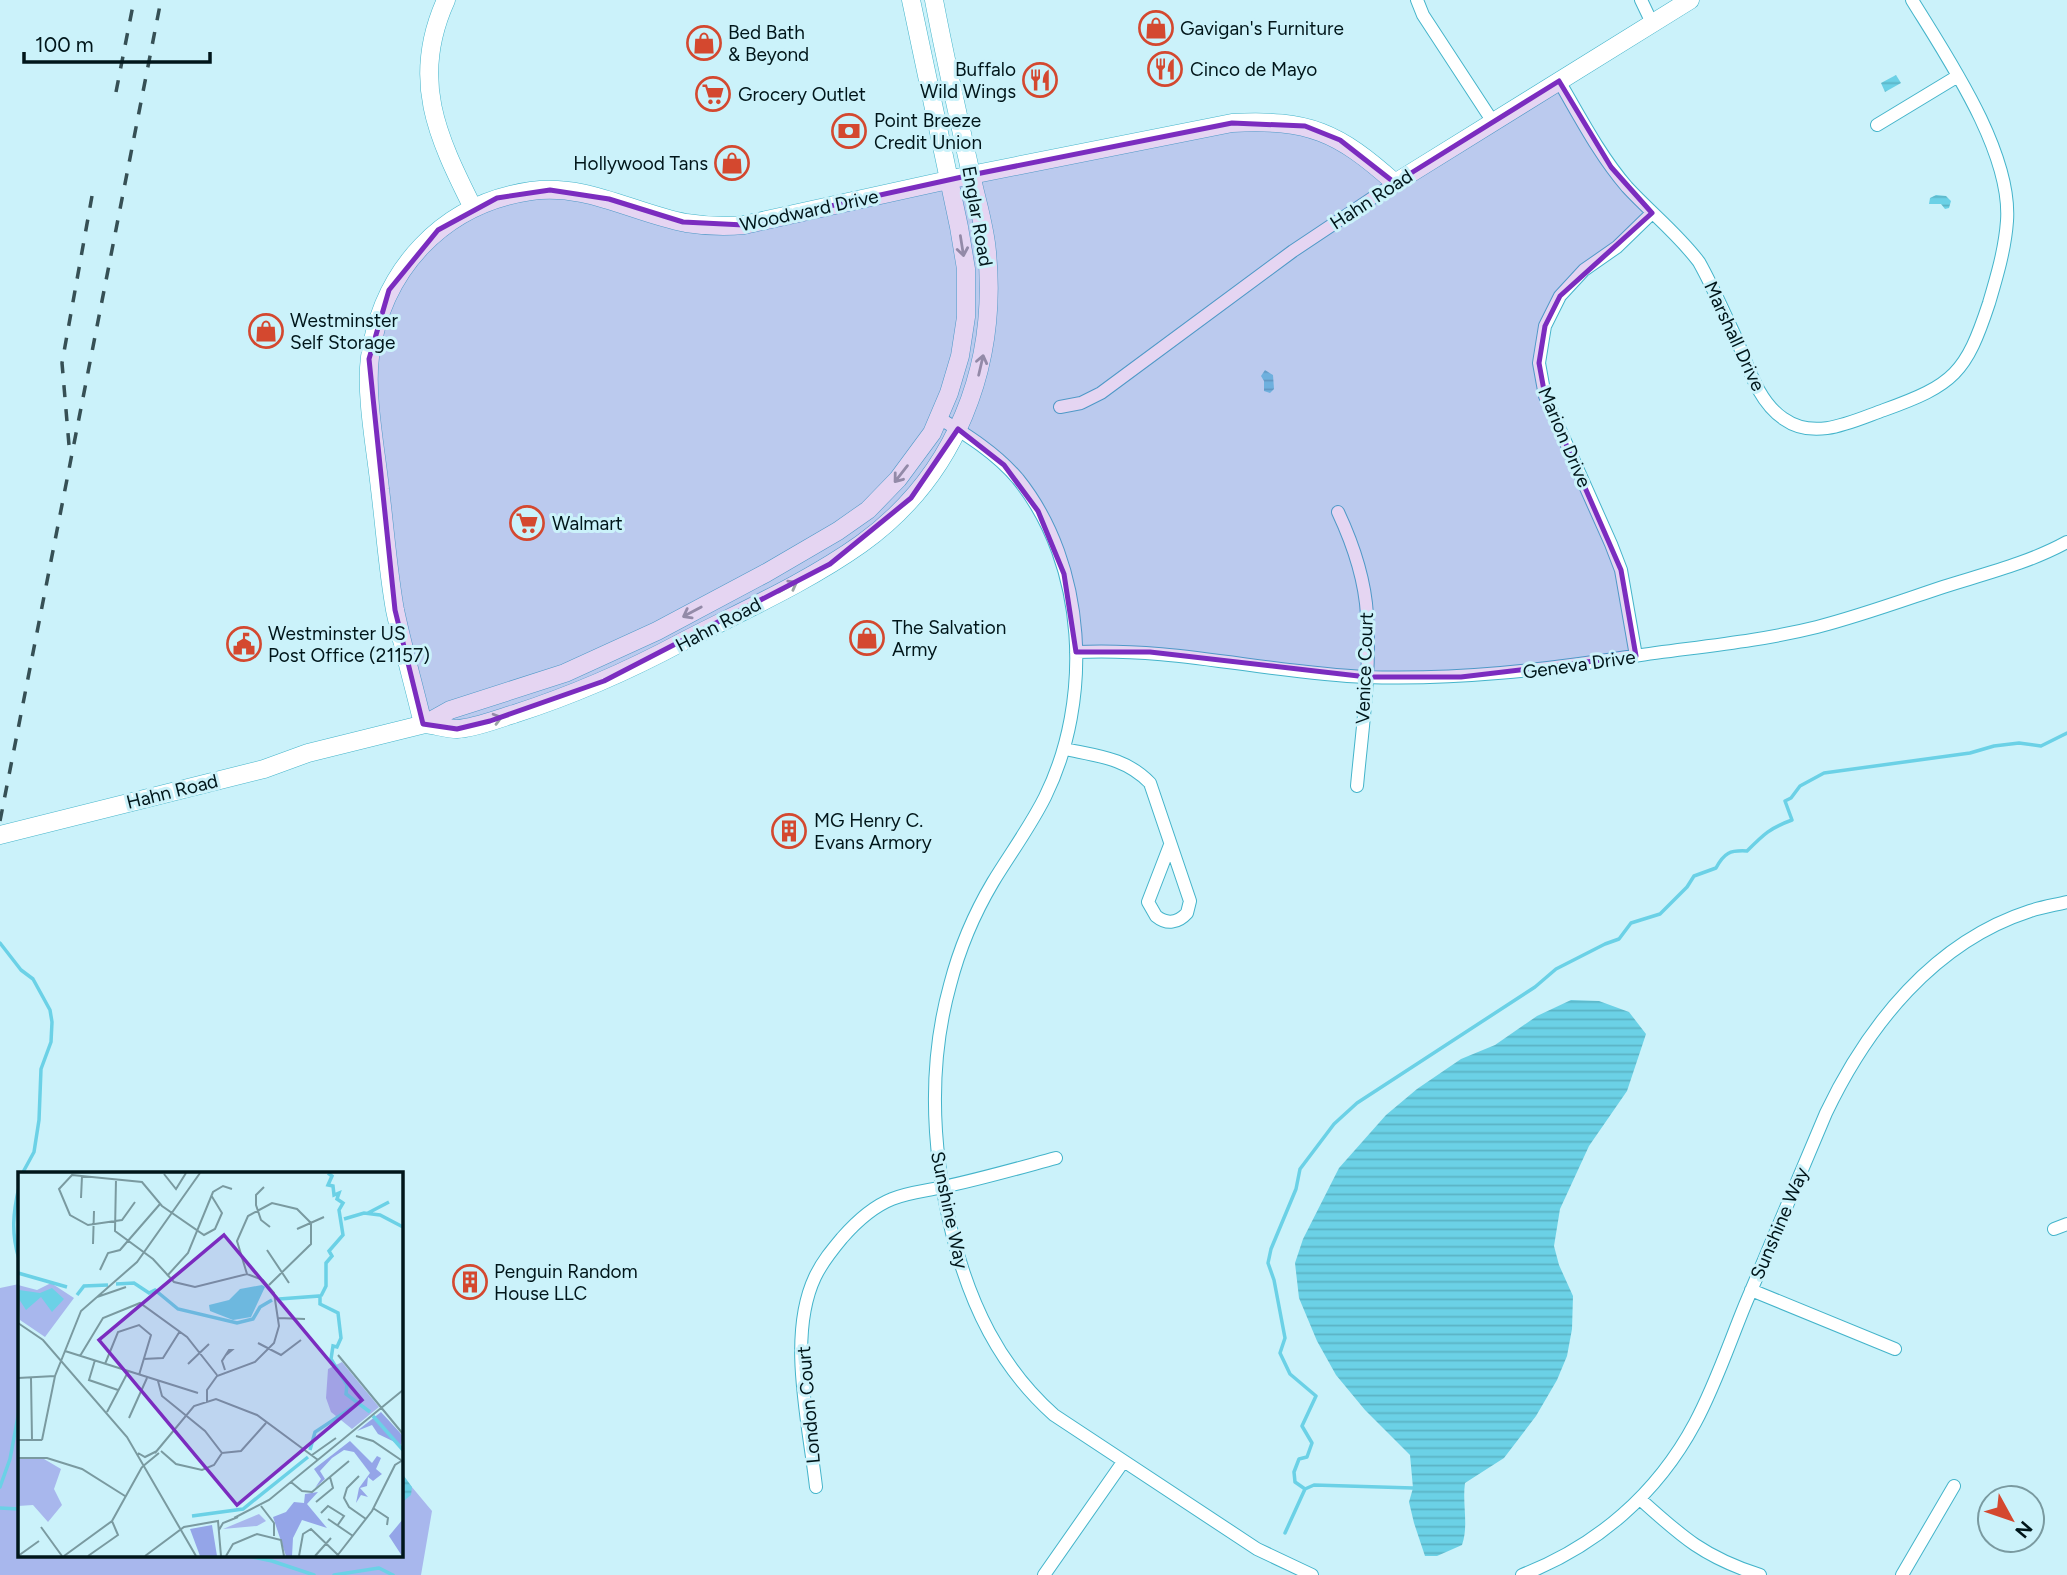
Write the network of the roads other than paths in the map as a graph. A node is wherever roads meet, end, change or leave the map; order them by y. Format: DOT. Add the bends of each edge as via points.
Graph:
graph roads {
  1 [pos="446,0"];
  2 [pos="911,0"];
  3 [pos="934,0"];
  4 [pos="1416,0"];
  5 [pos="1641,0"];
  6 [pos="1690,0"];
  7 [pos="1912,0"];
  8 [pos="1652,23"];
  9 [pos="1958,76"];
  10 [pos="1559,81"];
  11 [pos="1493,122"];
  12 [pos="1877,125"];
  13 [pos="971,175"];
  14 [pos="950,179"];
  15 [pos="1395,183"];
  16 [pos="472,208"];
  17 [pos="1652,213"];
  18 [pos="1060,407"];
  19 [pos="939,418"];
  20 [pos="958,429"];
  21 [pos="1338,512"];
  22 [pos="2067,542"];
  23 [pos="1076,652"];
  24 [pos="1636,656"];
  25 [pos="1367,677"];
  26 [pos="424,724"];
  27 [pos="1065,750"];
  28 [pos="1357,786"];
  29 [pos="0,835"];
  30 [pos="1170,845"];
  31 [pos="2067,902"];
  32 [pos="1056,1158"];
  33 [pos="942,1187"];
  34 [pos="1751,1290"];
  35 [pos="1895,1349"];
  36 [pos="1123,1462"];
  37 [pos="1954,1486"];
  38 [pos="816,1487"];
  39 [pos="1640,1499"];
  40 [pos="1044,1575"];
  41 [pos="1312,1575"];
  42 [pos="1522,1575"];
  43 [pos="1760,1575"];
  44 [pos="1902,1575"];
  1 -- 16 [label="main road" via="436,24 428,78 444,149"];
  2 -- 14 [label="main road, Englar Road"];
  3 -- 13 [label="main road, Englar Road"];
  4 -- 11 [label="street"];
  5 -- 8 [label="street"];
  6 -- 8 [label="main road, Hahn Road"];
  7 -- 9 [label="street, Marshall Drive"];
  8 -- 10 [label="main road, Hahn Road"];
  9 -- 12 [label="street"];
  9 -- 17 [label="street, Marshall Drive" via="1982,120 2003,179 2007,219 1999,269 1978,336 1952,378 1933,390 1826,428 1813,430 1784,420 1763,398 1699,262"];
  10 -- 11 [label="main road, Hahn Road"];
  10 -- 17 [label="street, Marshall Drive" via="1611,167"];
  11 -- 15 [label="main road, Hahn Road"];
  13 -- 14 [label="main road, Woodward Drive"];
  13 -- 15 [label="main road, Woodward Drive" via="1233,124 1270,121 1305,126 1340,140"];
  20 -- 13 [label="main road, Englar Road, one-way" via="981,370 989,326 987,250"];
  14 -- 16 [label="main road, Woodward Drive" via="729,226 683,222 569,191 532,191"];
  14 -- 19 [label="main road, Englar Road, one-way" via="966,269 966,317 960,356"];
  15 -- 18 [label="street, Hahn Road" via="1293,251 1101,393"];
  16 -- 26 [label="main road, Woodward Drive" via="438,230 405,265 389,290 369,359 395,610"];
  17 -- 24 [label="street, Marion Drive" via="1560,296 1545,326 1539,363 1545,396 1621,570"];
  19 -- 20 [label="street, Sunshine Way"];
  19 -- 26 [label="main road, Hahn Road, one-way" via="898,479 868,510 838,531 657,631 565,673 450,710"];
  20 -- 23 [label="street, Sunshine Way" via="1004,465 1038,511 1064,575"];
  26 -- 20 [label="main road, Hahn Road, one-way" via="457,729 604,681 830,564 895,514 927,479"];
  21 -- 25 [label="street, Venice Court" via="1363,584"];
  22 -- 24 [label="street, Geneva Drive" via="1981,575 1818,626"];
  23 -- 25 [label="street, Geneva Drive" via="1161,652 1304,673"];
  23 -- 27 [label="street, Sunshine Way" via="1077,684"];
  24 -- 25 [label="street, Geneva Drive" via="1461,677"];
  25 -- 28 [label="street, Venice Court"];
  26 -- 29 [label="main road, Hahn Road"];
  27 -- 30 [label="street" via="1114,760 1138,771 1150,783"];
  27 -- 33 [label="street, Sunshine Way" via="1045,798 980,905 950,984 934,1080"];
  30 -- 30 [label="street" via="1190,901 1183,918 1171,922 1156,916 1148,902"];
  31 -- 34 [label="street, Sunshine Way" via="2029,911 1972,940 1925,973 1882,1018 1839,1084"];
  32 -- 33 [label="street, London Court"];
  33 -- 36 [label="street, Sunshine Way" via="966,1283 1004,1360 1054,1415"];
  33 -- 38 [label="street, London Court" via="890,1199 874,1208 854,1224 814,1278 802,1339"];
  34 -- 35 [label="street"];
  34 -- 39 [label="street, Sunshine Way" via="1696,1422"];
  36 -- 40 [label="street"];
  36 -- 41 [label="street, Sunshine Way" via="1256,1549"];
  37 -- 44 [label="street"];
  39 -- 42 [label="street, Sunshine Way" via="1577,1549"];
  39 -- 43 [label="street" via="1697,1548"];
}
